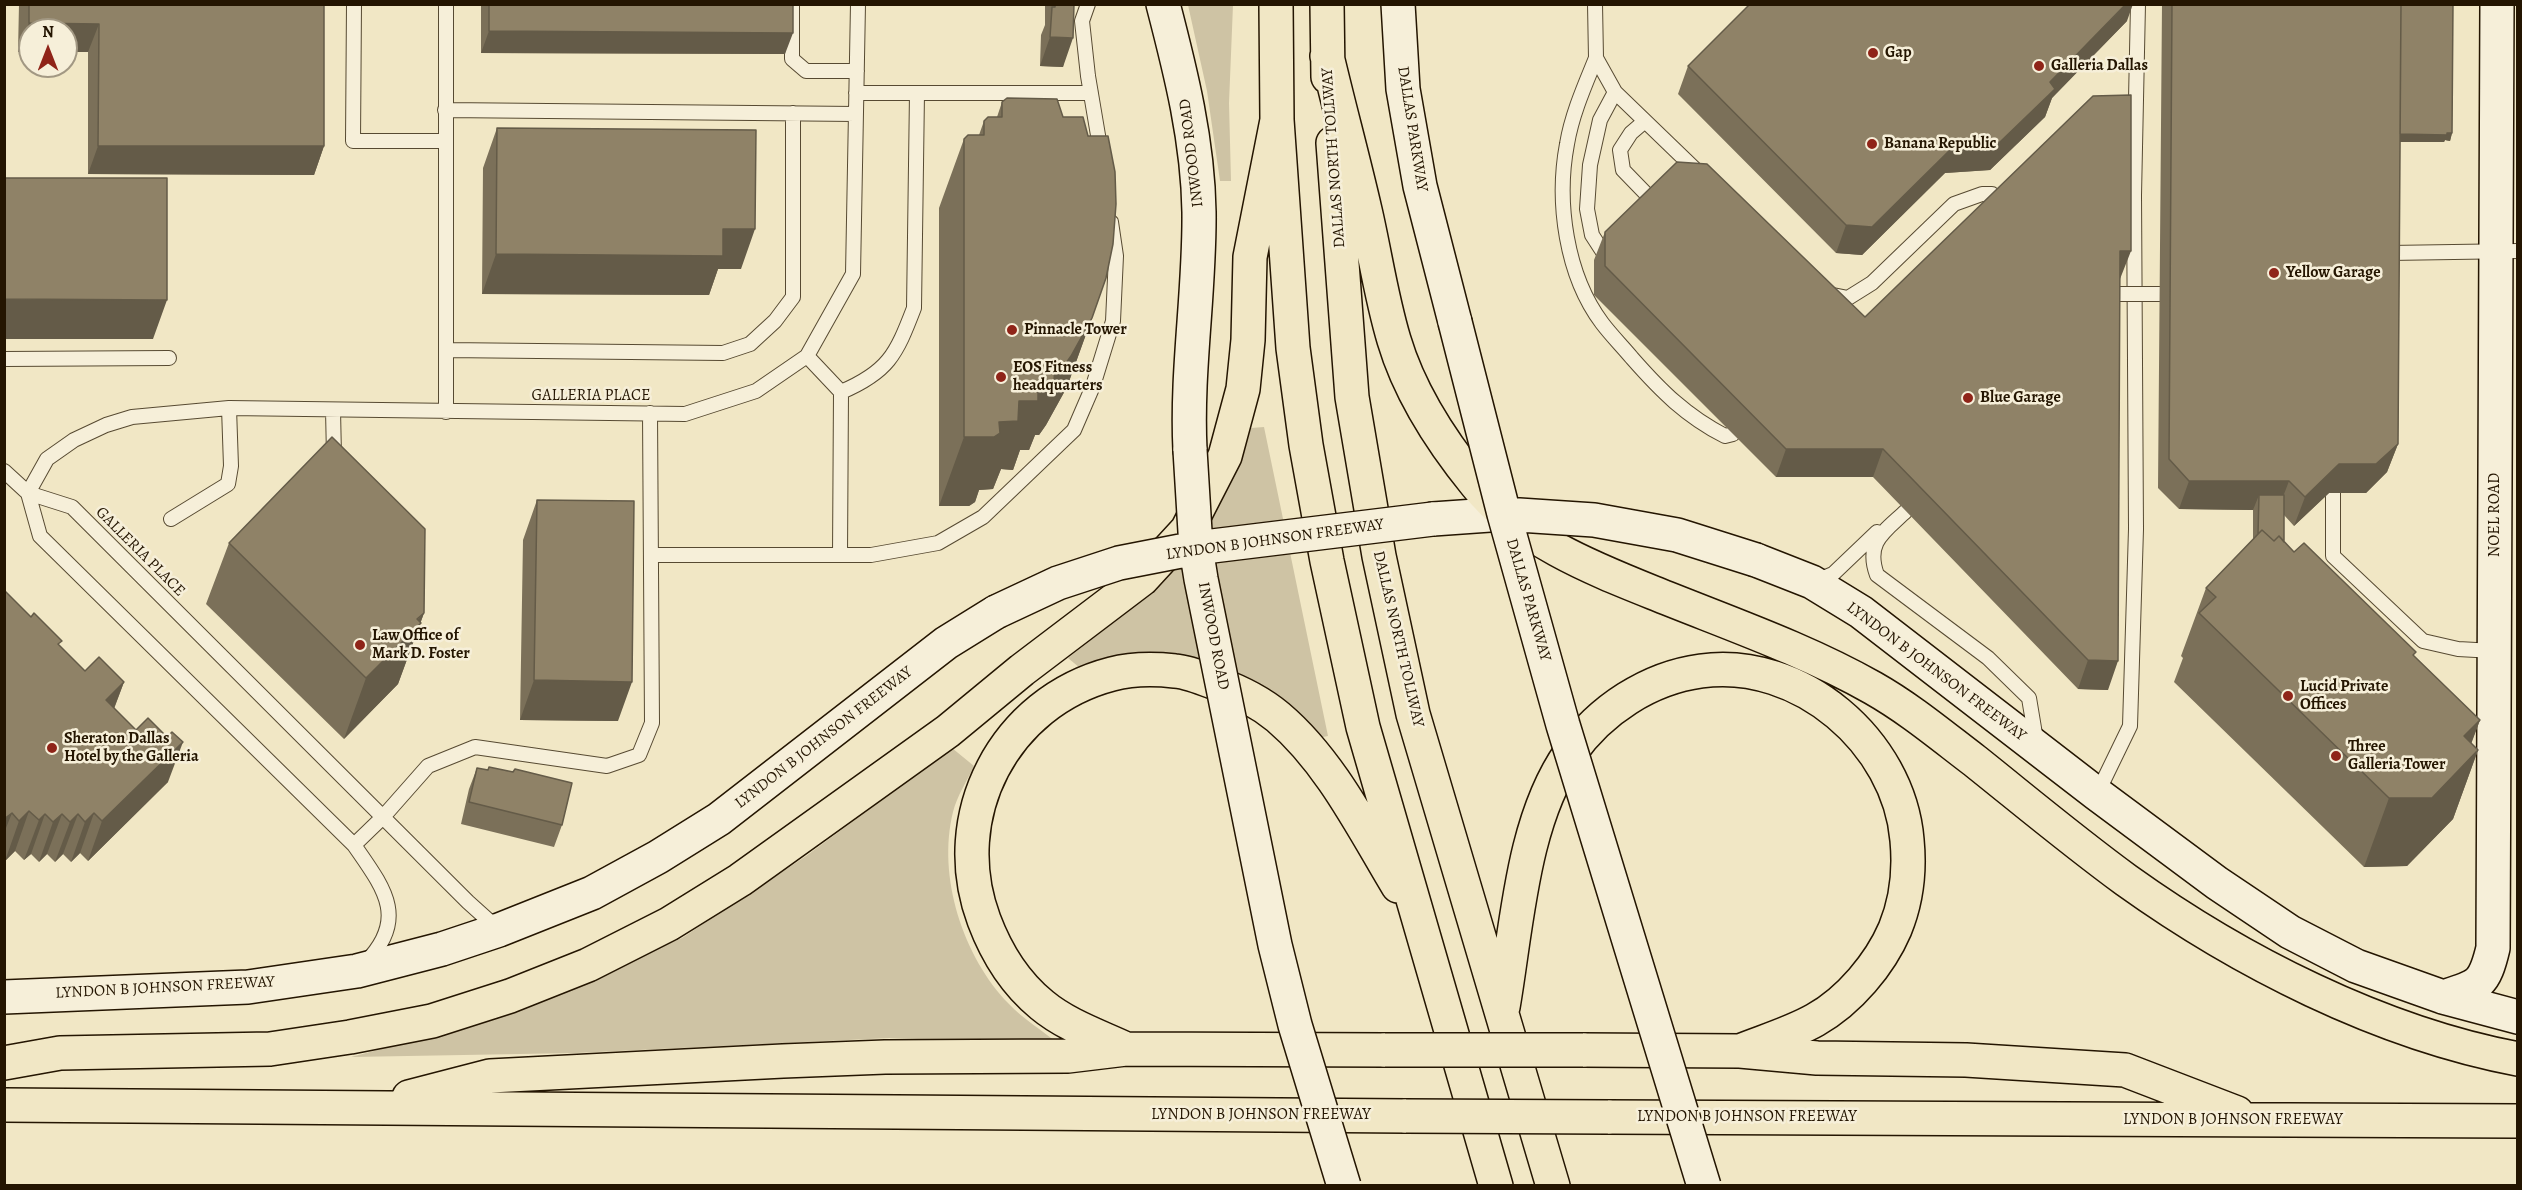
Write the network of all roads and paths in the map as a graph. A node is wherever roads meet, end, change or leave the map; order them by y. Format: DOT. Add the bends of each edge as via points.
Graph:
graph roads {
  1 [pos="354,4"];
  2 [pos="446,4"];
  3 [pos="792,4"];
  4 [pos="858,4"];
  5 [pos="1088,4"];
  6 [pos="1163,4"];
  7 [pos="1276,4"];
  8 [pos="1327,4"];
  9 [pos="1398,4"];
  10 [pos="1595,4"];
  11 [pos="2138,4"];
  12 [pos="2497,4"];
  13 [pos="1327,56"];
  14 [pos="1596,58"];
  15 [pos="857,71"];
  16 [pos="1615,92"];
  17 [pos="856,93"];
  18 [pos="916,93"];
  19 [pos="1091,93"];
  20 [pos="446,110"];
  21 [pos="793,113"];
  22 [pos="856,114"];
  23 [pos="1277,120"];
  24 [pos="1646,121"];
  25 [pos="446,141"];
  26 [pos="1104,170"];
  27 [pos="1713,187"];
  28 [pos="1992,194"];
  29 [pos="1654,202"];
  30 [pos="1110,213"];
  31 [pos="2506,251"];
  32 [pos="1603,252"];
  33 [pos="2389,253"];
  34 [pos="1594,279"];
  35 [pos="1579,281"];
  36 [pos="1815,285"];
  37 [pos="2109,294"];
  38 [pos="2160,294"];
  39 [pos="446,350"];
  40 [pos="807,356"];
  41 [pos="169,358"];
  42 [pos="4,359"];
  43 [pos="841,392"];
  44 [pos="229,408"];
  45 [pos="333,410"];
  46 [pos="446,412"];
  47 [pos="650,413"];
  48 [pos="1733,434"];
  49 [pos="334,467"];
  50 [pos="4,471"];
  51 [pos="28,493"];
  52 [pos="2333,493"];
  53 [pos="1504,514"];
  54 [pos="171,519"];
  55 [pos="1196,548"];
  56 [pos="651,555"];
  57 [pos="840,555"];
  58 [pos="1812,582"];
  59 [pos="2506,651"];
  60 [pos="2037,748"];
  61 [pos="2097,794"];
  62 [pos="383,817"];
  63 [pos="354,845"];
  64 [pos="1421,923"];
  65 [pos="500,930"];
  66 [pos="357,971"];
  67 [pos="4,997"];
  68 [pos="2443,997"];
  69 [pos="1501,1017"];
  70 [pos="2517,1017"];
  71 [pos="1126,1049"];
  72 [pos="1740,1051"];
  73 [pos="2517,1059"];
  74 [pos="4,1063"];
  75 [pos="4,1105"];
  76 [pos="364,1108"];
  77 [pos="2255,1120"];
  78 [pos="2517,1121"];
  79 [pos="1344,1185"];
  80 [pos="1496,1185"];
  81 [pos="1553,1185"];
  82 [pos="1704,1185"];
  1 -- 25 [label="lane" via="353,141"];
  2 -- 20 [label="lane"];
  3 -- 15 [label="lane" via="792,59 806,71"];
  4 -- 15 [label="lane, GALLERIA PLACE"];
  5 -- 19 [label="lane" via="1082,21"];
  6 -- 55 [label="main road, INWOOD ROAD, bridge" via="1182,76 1197,169 1199,243 1189,434"];
  7 -- 23 [label="highway"];
  8 -- 13 [label="highway, DALLAS NORTH TOLLWAY"];
  9 -- 53 [label="main road, DALLAS PARKWAY, bridge" via="1403,89 1420,186"];
  10 -- 14 [label="lane"];
  11 -- 61 [label="lane" via="2131,195 2136,529 2130,726"];
  12 -- 31 [label="main road, NOEL ROAD"];
  13 -- 69 [label="highway, DALLAS NORTH TOLLWAY" via="1352,398 1378,556 1413,714"];
  13 -- 73 [label="highway" via="1384,303 1407,375 1450,452 1507,515 1553,549 1789,647 1877,691 1919,718 2125,879 2214,939 2268,969 2366,1012 2458,1044"];
  14 -- 16 [label="lane"];
  14 -- 35 [label="lane" via="1567,144 1563,204"];
  15 -- 17 [label="lane, GALLERIA PLACE"];
  16 -- 24 [label="lane"];
  16 -- 32 [label="lane" via="1600,120 1590,165 1587,209 1592,235"];
  17 -- 18 [label="lane"];
  17 -- 22 [label="lane, GALLERIA PLACE"];
  18 -- 19 [label="lane"];
  18 -- 43 [label="lane" via="914,308 903,338 886,365 866,381"];
  19 -- 26 [label="lane"];
  20 -- 21 [label="lane"];
  20 -- 25 [label="lane"];
  21 -- 22 [label="lane"];
  21 -- 39 [label="lane" via="793,297 776,321 750,344 723,353"];
  22 -- 40 [label="lane, GALLERIA PLACE" via="854,274"];
  23 -- 64 [label="highway" via="1293,348 1306,445 1363,727"];
  23 -- 74 [label="highway" via="1250,257 1243,389 1225,456 1187,530 1142,579 948,731 740,880 669,924 588,965 510,996 432,1021 270,1049 60,1053"];
  24 -- 27 [label="lane"];
  24 -- 29 [label="lane" via="1631,133 1620,150 1623,170"];
  25 -- 39 [label="lane"];
  28 -- 36 [label="lane" via="1954,204 1872,284 1848,298 1824,293"];
  30 -- 57 [label="lane" via="1116,256 1113,321 1093,386 1074,429 983,516 938,543 871,555"];
  31 -- 33 [label="lane"];
  31 -- 59 [label="main road, NOEL ROAD"];
  34 -- 35 [label="lane"];
  35 -- 48 [label="lane" via="1601,322 1664,395 1706,426 1725,436"];
  37 -- 38 [label="lane, bridge"];
  39 -- 46 [label="lane"];
  40 -- 43 [label="lane"];
  40 -- 47 [label="lane, GALLERIA PLACE" via="756,391 685,414"];
  41 -- 42 [label="lane"];
  43 -- 57 [label="lane"];
  44 -- 45 [label="lane, GALLERIA PLACE"];
  44 -- 51 [label="lane, GALLERIA PLACE" via="132,417 106,425 47,459"];
  44 -- 54 [label="lane" via="228,484"];
  45 -- 46 [label="lane, GALLERIA PLACE"];
  45 -- 49 [label="lane"];
  46 -- 47 [label="lane, GALLERIA PLACE"];
  47 -- 56 [label="lane"];
  50 -- 51 [label="lane, GALLERIA PLACE"];
  51 -- 62 [label="lane, GALLERIA PLACE" via="72,507"];
  51 -- 63 [label="lane" via="40,536"];
  52 -- 59 [label="lane" via="2333,556 2423,641 2458,649"];
  53 -- 55 [label="main road, LYNDON B JOHNSON FREEWAY, bridge"];
  53 -- 58 [label="main road, LYNDON B JOHNSON FREEWAY, bridge" via="1594,520 1677,535"];
  53 -- 82 [label="main road, DALLAS PARKWAY, bridge" via="1566,736"];
  55 -- 65 [label="main road, LYNDON B JOHNSON FREEWAY, bridge" via="1119,562 1058,583 996,612 946,643 719,819 592,893"];
  55 -- 79 [label="main road, INWOOD ROAD, bridge" via="1275,945"];
  56 -- 57 [label="lane"];
  56 -- 62 [label="lane" via="652,723 639,754 607,766 475,747 428,766"];
  58 -- 60 [label="main road, LYNDON B JOHNSON FREEWAY" via="1861,612"];
  58 -- 60 [label="lane" via="1833,574 1904,509 1875,542 1872,561 1877,575 1988,658 2029,698"];
  59 -- 68 [label="main road, NOEL ROAD" via="2493,948 2487,975 2472,988"];
  60 -- 61 [label="main road, LYNDON B JOHNSON FREEWAY"];
  61 -- 68 [label="main road, LYNDON B JOHNSON FREEWAY" via="2290,932 2356,966"];
  62 -- 63 [label="lane"];
  62 -- 65 [label="lane, GALLERIA PLACE"];
  63 -- 66 [label="lane" via="386,897 390,920 380,947"];
  64 -- 71 [label="highway" via="1337,786 1278,717 1245,694 1177,671 1113,673 1084,684 1034,717 998,756 975,816 972,876 989,934 1022,986 1042,1006"];
  64 -- 80 [label="highway"];
  65 -- 66 [label="main road, LYNDON B JOHNSON FREEWAY"];
  66 -- 67 [label="main road, LYNDON B JOHNSON FREEWAY" via="248,987"];
  68 -- 70 [label="main road, LYNDON B JOHNSON FREEWAY"];
  69 -- 72 [label="highway" via="1537,818 1570,753 1599,719 1628,698 1664,680 1702,671 1742,672 1781,681 1814,696 1847,720 1874,750 1893,782 1906,825 1909,864 1904,909 1886,950 1856,987 1816,1019"];
  69 -- 81 [label="highway, DALLAS NORTH TOLLWAY"];
  71 -- 72 [label="highway, bridge"];
  71 -- 76 [label="highway" via="1068,1056 885,1057 490,1076"];
  72 -- 77 [label="highway" via="1817,1058 1966,1060 2125,1070"];
  75 -- 76 [label="highway, LYNDON B JOHNSON FREEWAY"];
  76 -- 77 [label="highway, LYNDON B JOHNSON FREEWAY, bridge"];
  77 -- 78 [label="highway, LYNDON B JOHNSON FREEWAY"];
}
